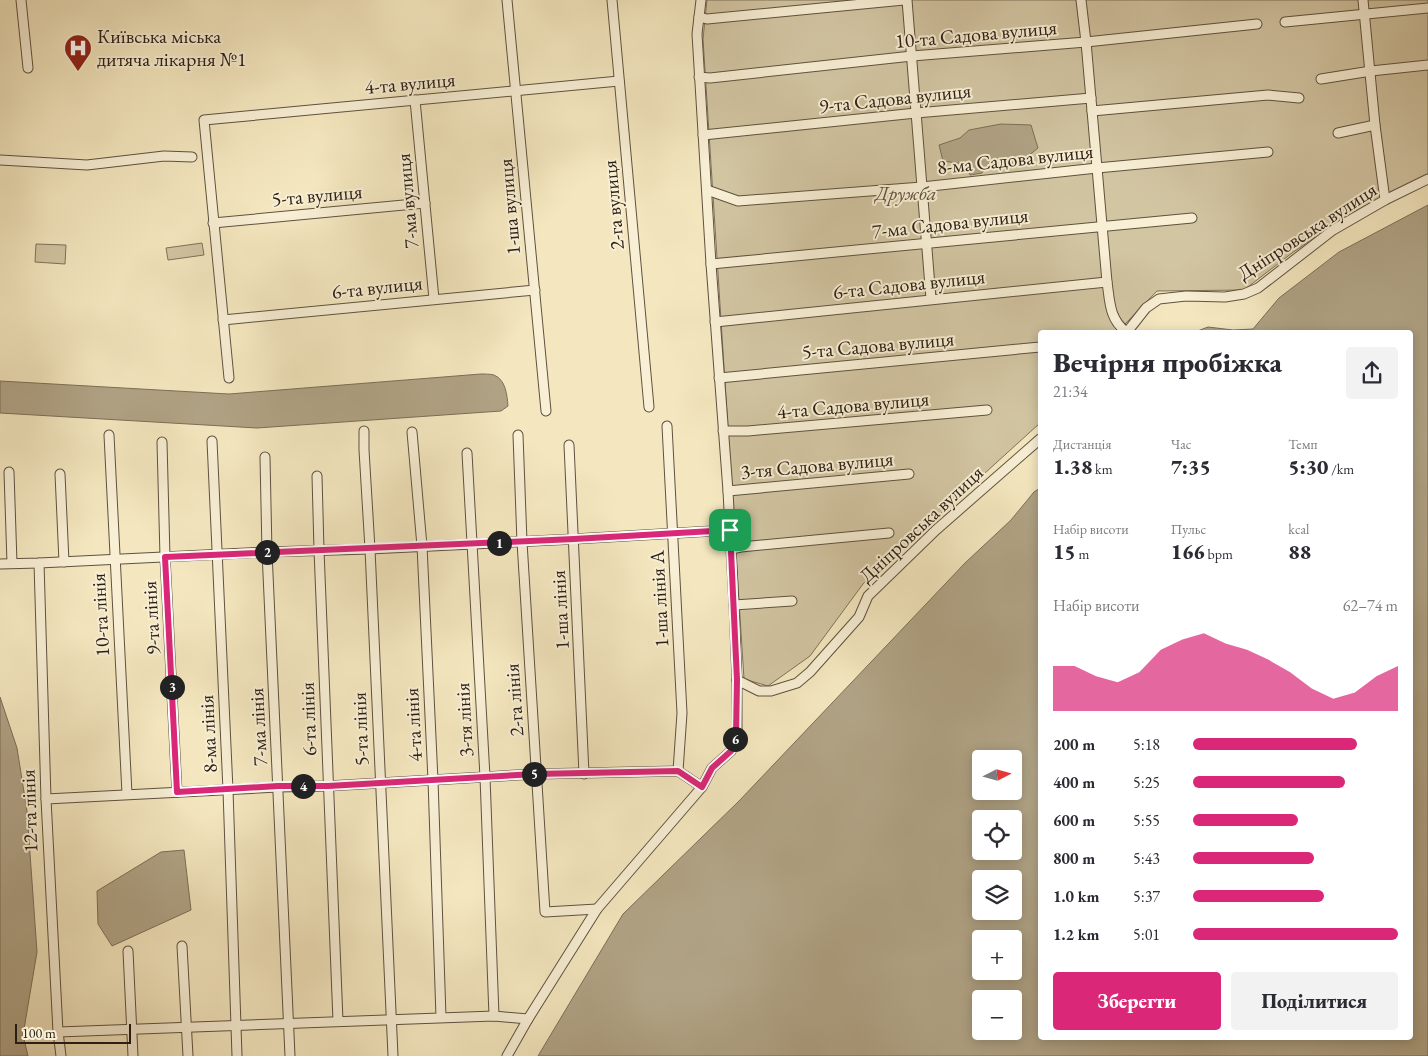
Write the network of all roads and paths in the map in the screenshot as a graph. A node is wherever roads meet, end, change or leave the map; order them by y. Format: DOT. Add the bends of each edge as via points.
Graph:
graph roads {
  1 [pos="21,0"];
  2 [pos="507,0"];
  3 [pos="612,0"];
  4 [pos="701,0"];
  5 [pos="903,0"];
  6 [pos="1081,0"];
  7 [pos="1363,0"];
  8 [pos="1428,8"];
  9 [pos="1364,14"];
  10 [pos="699,17"];
  11 [pos="1285,22"];
  12 [pos="1257,24"];
  13 [pos="1086,42"];
  14 [pos="912,56"];
  15 [pos="1428,65"];
  16 [pos="28,68"];
  17 [pos="1370,71"];
  18 [pos="700,77"];
  19 [pos="1320,79"];
  20 [pos="619,81"];
  21 [pos="516,90"];
  22 [pos="1091,98"];
  23 [pos="1299,98"];
  24 [pos="415,100"];
  25 [pos="1092,111"];
  26 [pos="916,113"];
  27 [pos="1375,124"];
  28 [pos="1338,133"];
  29 [pos="703,135"];
  30 [pos="1268,152"];
  31 [pos="192,157"];
  32 [pos="0,160"];
  33 [pos="1097,168"];
  34 [pos="1428,179"];
  35 [pos="922,187"];
  36 [pos="707,190"];
  37 [pos="1385,200"];
  38 [pos="425,203"];
  39 [pos="1192,218"];
  40 [pos="213,222"];
  41 [pos="1102,226"];
  42 [pos="926,244"];
  43 [pos="710,264"];
  44 [pos="1107,282"];
  45 [pos="535,290"];
  46 [pos="434,299"];
  47 [pos="931,299"];
  48 [pos="223,320"];
  49 [pos="714,322"];
  50 [pos="1123,330"];
  51 [pos="1128,330"];
  52 [pos="1038,347"];
  53 [pos="229,378"];
  54 [pos="719,378"];
  55 [pos="649,407"];
  56 [pos="987,410"];
  57 [pos="546,411"];
  58 [pos="667,426"];
  59 [pos="364,431"];
  60 [pos="723,431"];
  61 [pos="412,432"];
  62 [pos="109,435"];
  63 [pos="518,435"];
  64 [pos="212,441"];
  65 [pos="1038,441"];
  66 [pos="162,442"];
  67 [pos="569,444"];
  68 [pos="467,453"];
  69 [pos="265,457"];
  70 [pos="9,472"];
  71 [pos="60,474"];
  72 [pos="910,474"];
  73 [pos="317,476"];
  74 [pos="728,491"];
  75 [pos="730,530"];
  76 [pos="673,533"];
  77 [pos="890,533"];
  78 [pos="574,539"];
  79 [pos="522,542"];
  80 [pos="472,544"];
  81 [pos="422,546"];
  82 [pos="370,549"];
  83 [pos="731,549"];
  84 [pos="319,550"];
  85 [pos="267,552"];
  86 [pos="217,554"];
  87 [pos="165,557"];
  88 [pos="115,560"];
  89 [pos="64,562"];
  90 [pos="12,563"];
  91 [pos="39,563"];
  92 [pos="0,564"];
  93 [pos="792,601"];
  94 [pos="734,605"];
  95 [pos="737,680"];
  96 [pos="678,771"];
  97 [pos="536,774"];
  98 [pos="584,774"];
  99 [pos="484,777"];
  100 [pos="433,780"];
  101 [pos="380,784"];
  102 [pos="278,786"];
  103 [pos="328,786"];
  104 [pos="702,787"];
  105 [pos="228,790"];
  106 [pos="177,792"];
  107 [pos="127,794"];
  108 [pos="46,799"];
  109 [pos="597,909"];
  110 [pos="182,946"];
  111 [pos="128,951"];
  112 [pos="494,1016"];
  113 [pos="441,1017"];
  114 [pos="391,1019"];
  115 [pos="528,1019"];
  116 [pos="338,1021"];
  117 [pos="288,1023"];
  118 [pos="235,1025"];
  119 [pos="187,1027"];
  120 [pos="132,1029"];
  121 [pos="58,1032"];
  122 [pos="61,1056"];
  123 [pos="133,1056"];
  124 [pos="188,1056"];
  125 [pos="237,1056"];
  126 [pos="290,1056"];
  127 [pos="393,1056"];
  128 [pos="507,1056"];
  1 -- 16 [label="street"];
  2 -- 21 [label="street, 1-ша вулиця"];
  3 -- 20 [label="street, 2-га вулиця"];
  4 -- 10 [label="street"];
  5 -- 10 [label="street" via="707,19"];
  5 -- 14 [label="street"];
  6 -- 13 [label="street"];
  7 -- 9 [label="street"];
  8 -- 9 [label="street"];
  9 -- 11 [label="street"];
  9 -- 17 [label="street"];
  10 -- 18 [label="street"];
  12 -- 13 [label="street, 10-та Садова вулиця"];
  13 -- 14 [label="street, 10-та Садова вулиця"];
  13 -- 22 [label="street"];
  14 -- 18 [label="street, 10-та Садова вулиця"];
  14 -- 26 [label="street"];
  15 -- 17 [label="street"];
  17 -- 19 [label="street"];
  17 -- 27 [label="street"];
  18 -- 29 [label="street"];
  20 -- 21 [label="street, 4-та вулиця"];
  20 -- 55 [label="street, 2-га вулиця"];
  21 -- 24 [label="street, 4-та вулиця"];
  21 -- 45 [label="street, 1-ша вулиця"];
  22 -- 25 [label="street"];
  22 -- 26 [label="street, 9-та Садова вулиця"];
  23 -- 25 [label="street" via="1268,96"];
  24 -- 38 [label="street, 7-ма вулиця"];
  24 -- 40 [label="street, 4-та вулиця" via="204,120"];
  25 -- 33 [label="street"];
  26 -- 29 [label="street, 9-та Садова вулиця"];
  26 -- 35 [label="street"];
  27 -- 28 [label="street"];
  27 -- 37 [label="street"];
  29 -- 36 [label="street"];
  30 -- 33 [label="street, 8-ма Садова вулиця"];
  31 -- 32 [label="street" via="164,156 87,165"];
  33 -- 35 [label="street, 8-ма Садова вулиця"];
  33 -- 41 [label="street"];
  34 -- 37 [label="street, Дніпровська вулиця"];
  35 -- 36 [label="street, 8-ма Садова вулиця" via="738,201"];
  35 -- 42 [label="street"];
  36 -- 43 [label="street"];
  37 -- 51 [label="street, Дніпровська вулиця" via="1332,230 1258,288 1225,297 1159,299 1146,308"];
  38 -- 40 [label="street, 5-та вулиця"];
  38 -- 46 [label="street, 7-ма вулиця"];
  39 -- 41 [label="street, 7-ма Садова вулиця"];
  40 -- 48 [label="street"];
  41 -- 42 [label="street, 7-ма Садова вулиця"];
  41 -- 44 [label="street"];
  42 -- 43 [label="street, 7-ма Садова вулиця"];
  42 -- 47 [label="street"];
  43 -- 49 [label="street"];
  44 -- 47 [label="street, 6-та Садова вулиця"];
  44 -- 50 [label="street" via="1111,314"];
  45 -- 46 [label="street, 6-та вулиця"];
  45 -- 57 [label="street, 1-ша вулиця"];
  46 -- 48 [label="street, 6-та вулиця"];
  47 -- 49 [label="street, 6-та Садова вулиця"];
  48 -- 53 [label="street"];
  49 -- 54 [label="street"];
  52 -- 54 [label="street, 5-та Садова вулиця"];
  54 -- 60 [label="street"];
  56 -- 60 [label="street, 4-та Садова вулиця"];
  58 -- 76 [label="street, 1-ша лінія А"];
  59 -- 82 [label="street, 5-та лінія"];
  60 -- 74 [label="street"];
  61 -- 81 [label="street, 4-та лінія"];
  62 -- 88 [label="street, 10-та лінія"];
  63 -- 79 [label="street, 2-га лінія"];
  64 -- 86 [label="street, 8-ма лінія"];
  65 -- 95 [label="street, Дніпровська вулиця" via="936,530 868,596 859,617 797,683 759,691"];
  66 -- 87 [label="street, 9-та лінія"];
  67 -- 78 [label="street, 1-ша лінія"];
  68 -- 80 [label="street, 3-тя лінія"];
  69 -- 85 [label="street, 7-ма лінія"];
  70 -- 90 [label="street"];
  71 -- 89 [label="street"];
  72 -- 74 [label="street, 3-тя Садова вулиця"];
  73 -- 84 [label="street, 6-та лінія"];
  74 -- 75 [label="street"];
  75 -- 76 [label="street"];
  75 -- 83 [label="street"];
  76 -- 78 [label="street"];
  76 -- 96 [label="street, 1-ша лінія А" via="682,713"];
  77 -- 83 [label="street"];
  78 -- 79 [label="street"];
  78 -- 98 [label="street, 1-ша лінія"];
  79 -- 80 [label="street"];
  79 -- 97 [label="street, 2-га лінія"];
  80 -- 81 [label="street"];
  80 -- 99 [label="street, 3-тя лінія"];
  81 -- 82 [label="street"];
  81 -- 100 [label="street, 4-та лінія"];
  82 -- 84 [label="street"];
  82 -- 101 [label="street, 5-та лінія"];
  83 -- 94 [label="street"];
  84 -- 85 [label="street"];
  84 -- 103 [label="street, 6-та лінія"];
  85 -- 86 [label="street"];
  85 -- 102 [label="street, 7-ма лінія"];
  86 -- 87 [label="street"];
  86 -- 105 [label="street, 8-ма лінія"];
  87 -- 88 [label="street"];
  87 -- 106 [label="street, 9-та лінія"];
  88 -- 89 [label="street"];
  88 -- 107 [label="street, 10-та лінія"];
  89 -- 91 [label="street"];
  90 -- 91 [label="street"];
  90 -- 92 [label="street"];
  91 -- 108 [label="street, 12-та лінія"];
  93 -- 94 [label="street"];
  94 -- 95 [label="street"];
  95 -- 104 [label="street" via="736,735 731,751 712,768"];
  96 -- 98 [label="street"];
  96 -- 104 [label="street"];
  97 -- 98 [label="street"];
  97 -- 99 [label="street"];
  97 -- 109 [label="street, 2-га лінія" via="545,912"];
  99 -- 100 [label="street"];
  99 -- 112 [label="street, 3-тя лінія"];
  100 -- 101 [label="street"];
  100 -- 113 [label="street, 4-та лінія"];
  101 -- 103 [label="street"];
  101 -- 114 [label="street, 5-та лінія"];
  102 -- 103 [label="street"];
  102 -- 105 [label="street"];
  102 -- 117 [label="street, 7-ма лінія"];
  103 -- 116 [label="street, 6-та лінія"];
  104 -- 109 [label="street"];
  105 -- 106 [label="street"];
  105 -- 118 [label="street, 8-ма лінія"];
  106 -- 107 [label="street"];
  107 -- 108 [label="street"];
  108 -- 121 [label="street, 12-та лінія"];
  109 -- 115 [label="street"];
  110 -- 119 [label="street"];
  111 -- 120 [label="street"];
  112 -- 113 [label="street"];
  112 -- 115 [label="street"];
  113 -- 114 [label="street"];
  114 -- 116 [label="street"];
  114 -- 127 [label="street, 5-та лінія"];
  115 -- 128 [label="street"];
  116 -- 117 [label="street"];
  117 -- 118 [label="street"];
  117 -- 126 [label="street, 7-ма лінія"];
  118 -- 119 [label="street"];
  118 -- 125 [label="street, 8-ма лінія"];
  119 -- 120 [label="street"];
  119 -- 124 [label="street"];
  120 -- 121 [label="street"];
  120 -- 123 [label="street"];
  121 -- 122 [label="street, 12-та лінія"];
}
